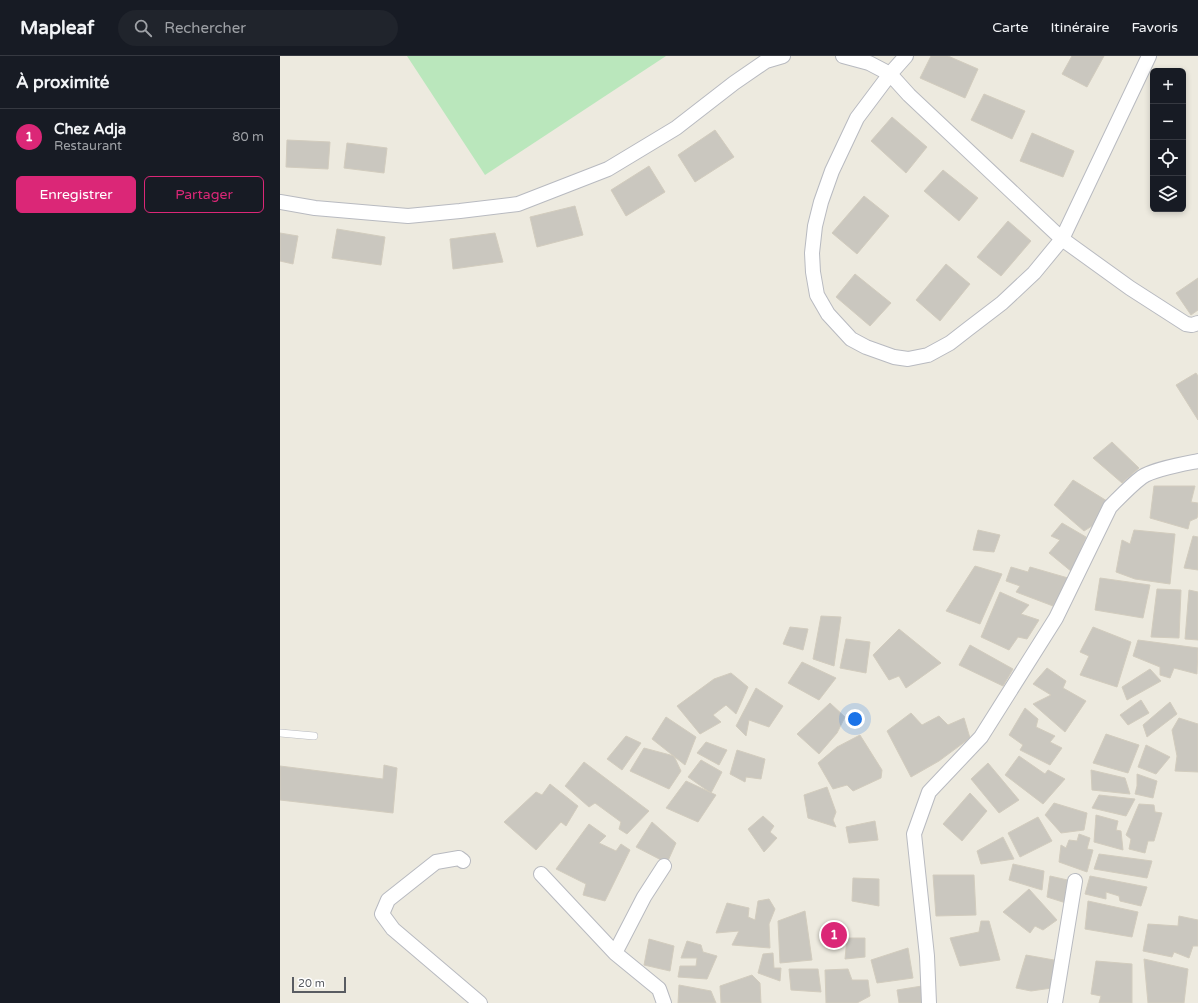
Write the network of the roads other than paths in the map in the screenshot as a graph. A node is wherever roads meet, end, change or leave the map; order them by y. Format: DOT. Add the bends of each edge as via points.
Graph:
graph roads {
  1 [pos="783,56"];
  2 [pos="843,56"];
  3 [pos="906,56"];
  4 [pos="1149,56"];
  5 [pos="890,74"];
  6 [pos="280,202"];
  7 [pos="1062,239"];
  8 [pos="1198,323"];
  9 [pos="1198,461"];
  10 [pos="280,733"];
  11 [pos="314,736"];
  12 [pos="463,861"];
  13 [pos="664,866"];
  14 [pos="542,874"];
  15 [pos="1076,881"];
  16 [pos="615,953"];
  17 [pos="480,1003"];
  18 [pos="664,1003"];
  19 [pos="929,1003"];
  20 [pos="1056,1003"];
  1 -- 6 [label="street" via="766,61 676,128 608,169 518,204 408,216 316,208"];
  2 -- 5 [label="street" via="870,63"];
  3 -- 5 [label="street"];
  4 -- 7 [label="street"];
  5 -- 7 [label="street" via="909,95"];
  5 -- 7 [label="street" via="857,118 843,144 821,202 815,226 812,253 817,295 828,314 851,339 894,357 908,359 928,355 950,343 1002,303 1034,273"];
  7 -- 8 [label="street" via="1186,324"];
  9 -- 19 [label="street" via="1174,465 1143,476 1110,507 1056,618 989,724 929,792 914,834 927,956"];
  10 -- 11 [label="lane"];
  12 -- 17 [label="street" via="459,858 436,862 388,900 382,914 393,930"];
  13 -- 16 [label="street" via="644,897"];
  14 -- 16 [label="street"];
  15 -- 20 [label="street"];
  16 -- 18 [label="street" via="659,989"];
}
